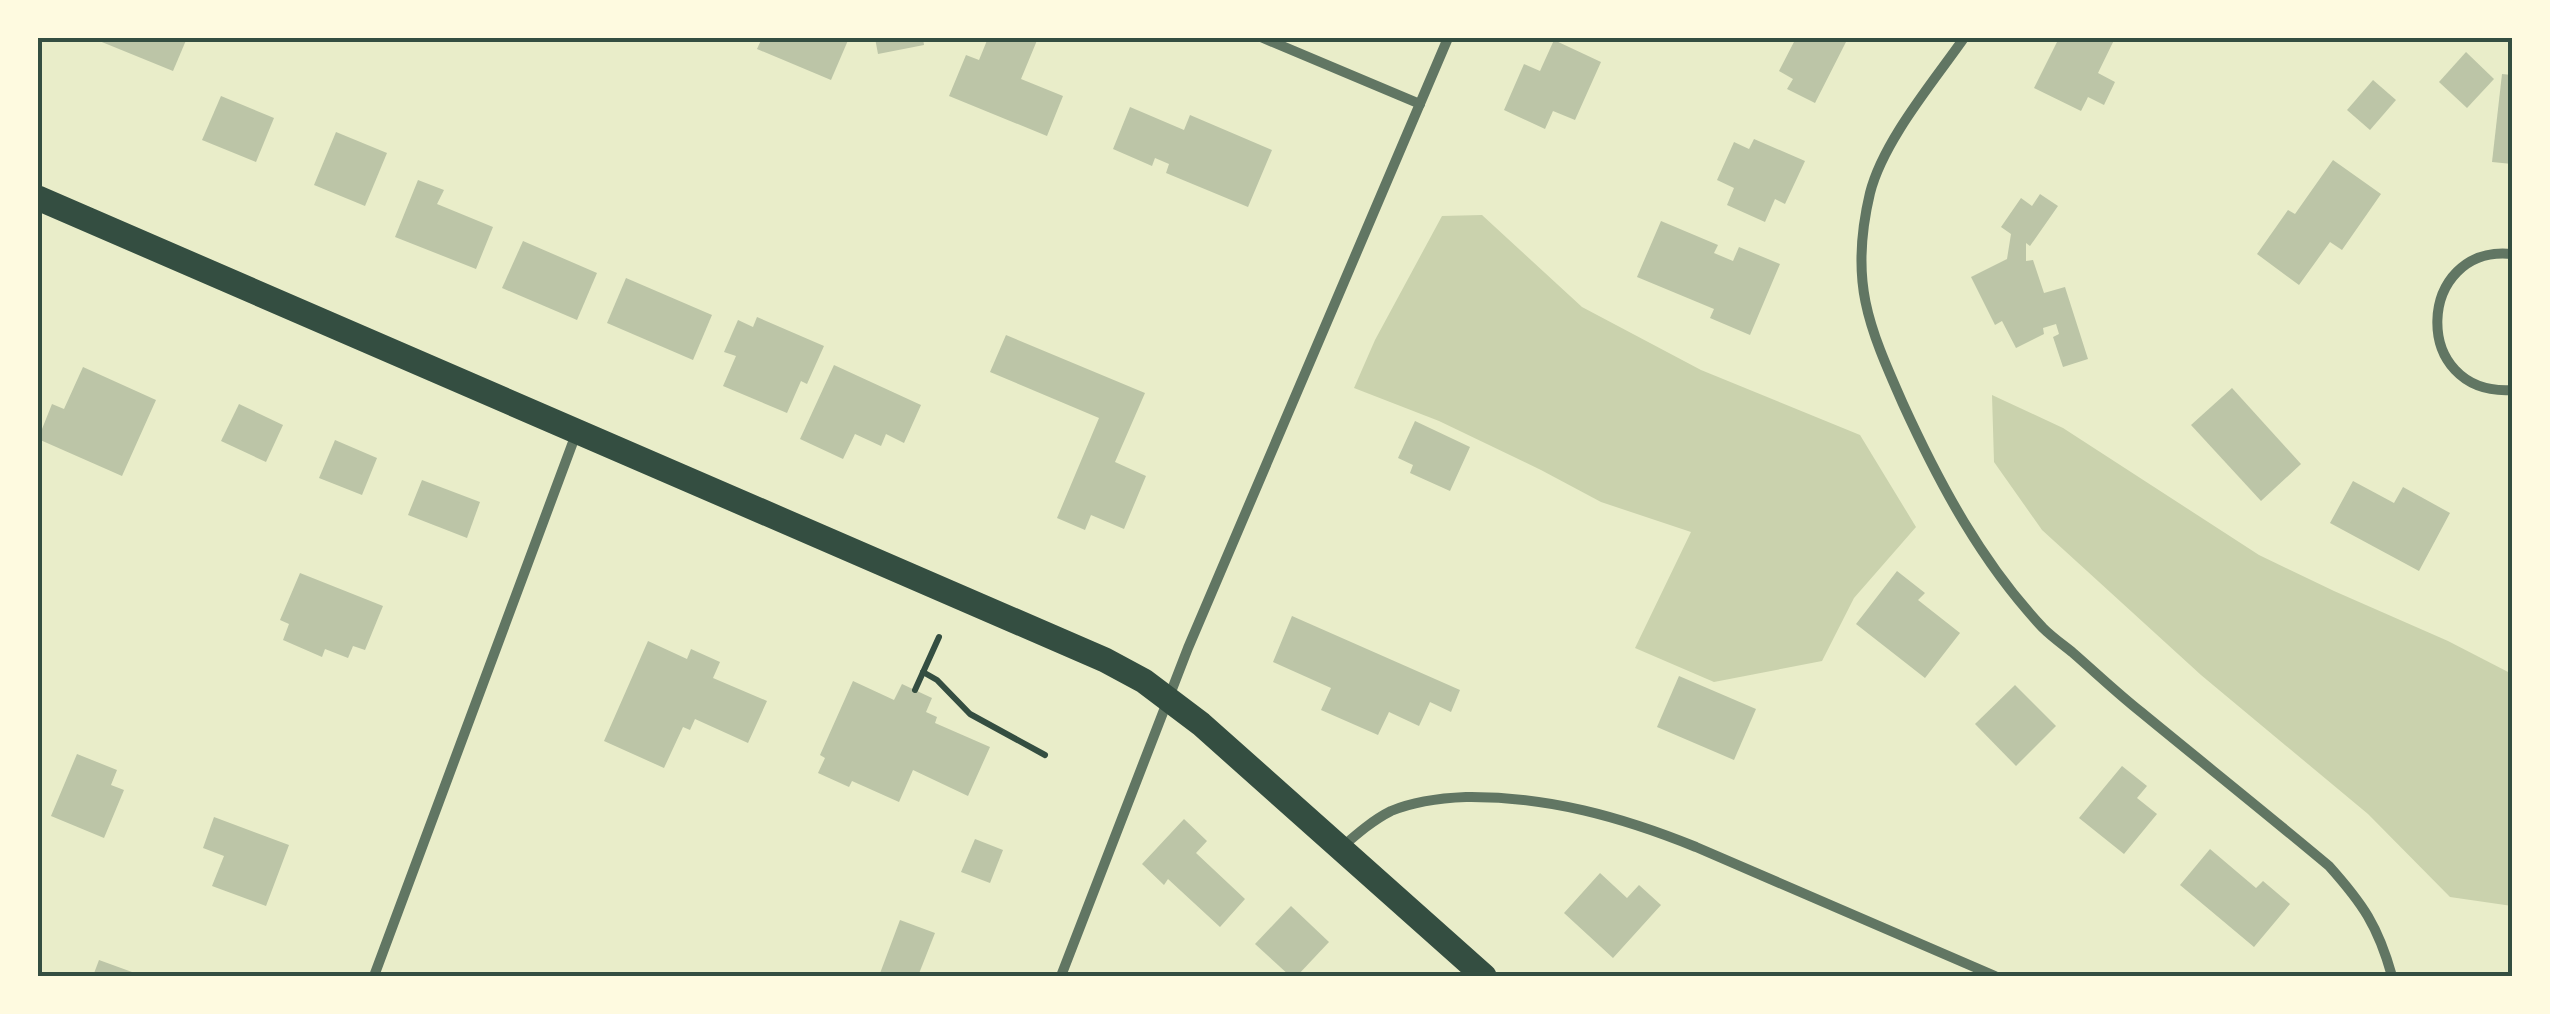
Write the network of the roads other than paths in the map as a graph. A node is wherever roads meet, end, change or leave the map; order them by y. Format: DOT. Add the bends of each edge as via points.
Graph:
graph roads {
  1 [pos="1263,38"];
  2 [pos="1448,38"];
  3 [pos="1964,38"];
  4 [pos="1420,104"];
  5 [pos="38,198"];
  6 [pos="2512,254"];
  7 [pos="2512,390"];
  8 [pos="578,430"];
  9 [pos="1168,698"];
  10 [pos="1341,848"];
  11 [pos="374,976"];
  12 [pos="1061,976"];
  13 [pos="1484,976"];
  14 [pos="1994,976"];
  15 [pos="2392,976"];
  1 -- 4 [label="street"];
  2 -- 4 [label="street"];
  3 -- 15 [label="street" via="1878,172 1860,252 1868,318 1922,446 1996,572 2045,630 2329,866 2377,930"];
  4 -- 9 [label="street"];
  5 -- 8 [label="main road"];
  6 -- 7 [label="street" via="2462,268 2443,292 2436,321 2442,351 2460,375 2486,388"];
  8 -- 9 [label="main road" via="1105,660"];
  8 -- 11 [label="street"];
  9 -- 10 [label="main road"];
  9 -- 12 [label="street"];
  10 -- 13 [label="main road"];
  10 -- 14 [label="street" via="1389,812 1444,798 1572,806 1668,836"];
}
